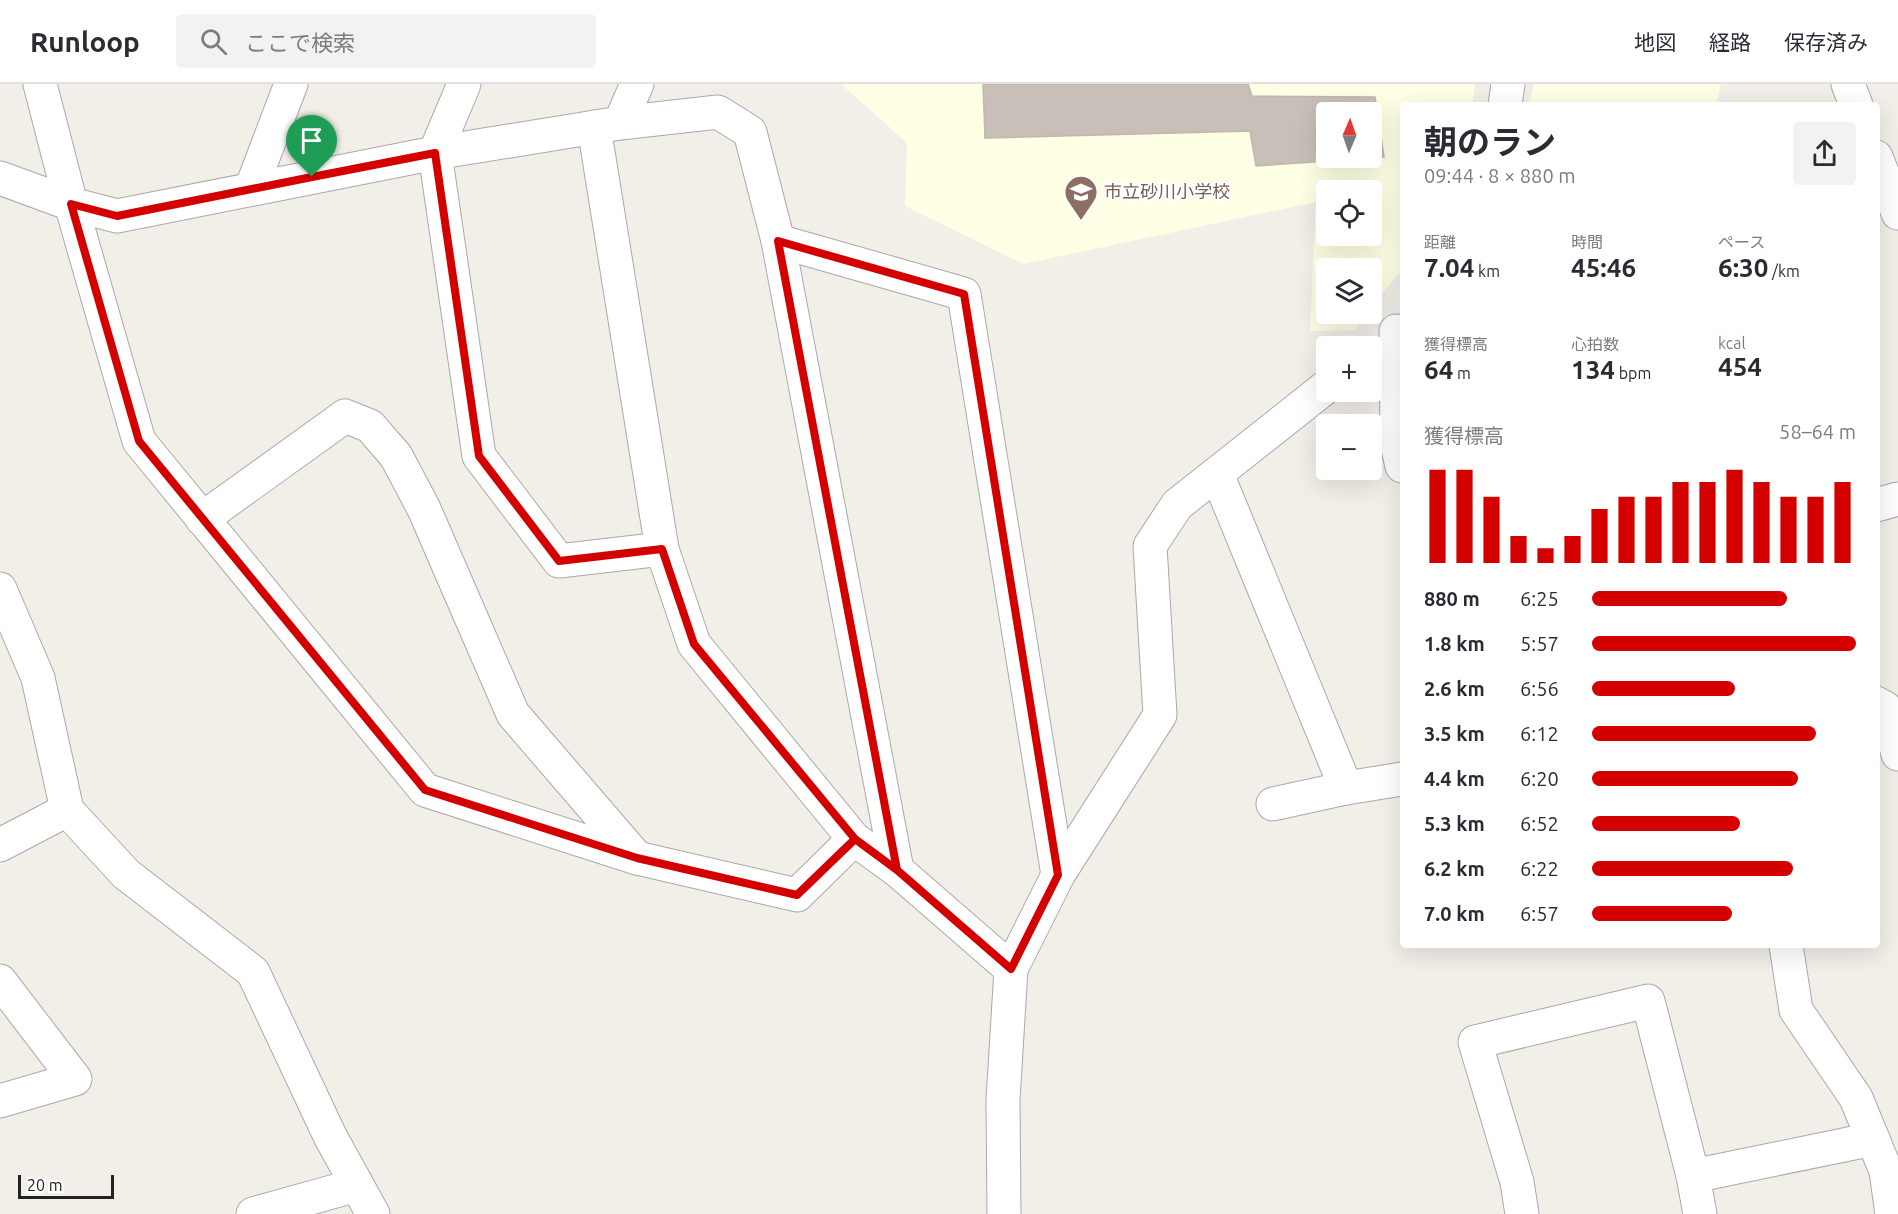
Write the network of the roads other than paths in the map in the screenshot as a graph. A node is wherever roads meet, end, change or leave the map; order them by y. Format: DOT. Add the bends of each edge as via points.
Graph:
graph roads {
  1 [pos="40,84"];
  2 [pos="291,84"];
  3 [pos="464,84"];
  4 [pos="637,84"];
  5 [pos="1508,84"];
  6 [pos="1848,84"];
  7 [pos="1505,102"];
  8 [pos="1855,102"];
  9 [pos="607,125"];
  10 [pos="435,153"];
  11 [pos="1880,168"];
  12 [pos="0,178"];
  13 [pos="251,189"];
  14 [pos="1891,198"];
  15 [pos="71,204"];
  16 [pos="778,241"];
  17 [pos="1399,328"];
  18 [pos="1382,342"];
  19 [pos="1316,395"];
  20 [pos="1400,457"];
  21 [pos="1217,474"];
  22 [pos="1898,499"];
  23 [pos="1880,504"];
  24 [pos="202,519"];
  25 [pos="662,549"];
  26 [pos="0,589"];
  27 [pos="1880,705"];
  28 [pos="1898,754"];
  29 [pos="1400,779"];
  30 [pos="1346,788"];
  31 [pos="1273,804"];
  32 [pos="67,810"];
  33 [pos="855,839"];
  34 [pos="0,845"];
  35 [pos="637,858"];
  36 [pos="897,870"];
  37 [pos="1058,875"];
  38 [pos="1786,948"];
  39 [pos="1011,969"];
  40 [pos="0,981"];
  41 [pos="0,1101"];
  42 [pos="1873,1139"];
  43 [pos="1693,1176"];
  44 [pos="357,1185"];
  45 [pos="253,1214"];
  46 [pos="373,1214"];
  47 [pos="1004,1214"];
  48 [pos="1522,1214"];
  49 [pos="1700,1214"];
  50 [pos="1892,1214"];
  1 -- 15 [label="street"];
  2 -- 13 [label="street"];
  3 -- 10 [label="street"];
  4 -- 9 [label="street"];
  5 -- 7 [label="street"];
  6 -- 8 [label="street"];
  9 -- 10 [label="street"];
  9 -- 16 [label="street" via="718,112 750,132"];
  9 -- 25 [label="street"];
  10 -- 13 [label="street"];
  10 -- 25 [label="street" via="479,456 559,561"];
  11 -- 14 [label="street"];
  12 -- 15 [label="street"];
  13 -- 15 [label="street" via="117,216"];
  15 -- 24 [label="street" via="139,441"];
  16 -- 36 [label="street"];
  16 -- 37 [label="street" via="964,294"];
  17 -- 18 [label="street"];
  17 -- 20 [label="street"];
  19 -- 21 [label="street"];
  21 -- 30 [label="street"];
  21 -- 37 [label="street" via="1177,505 1150,546 1160,716"];
  22 -- 23 [label="street"];
  24 -- 35 [label="street" via="425,790"];
  24 -- 35 [label="street" via="345,416 370,426 396,456 424,509 513,714"];
  25 -- 33 [label="street" via="694,644"];
  26 -- 32 [label="street" via="38,678"];
  27 -- 28 [label="street" via="1885,708"];
  29 -- 30 [label="street"];
  30 -- 31 [label="street"];
  32 -- 34 [label="street"];
  32 -- 44 [label="street" via="126,874 253,972"];
  33 -- 35 [label="street" via="797,895"];
  33 -- 36 [label="street"];
  36 -- 39 [label="street"];
  37 -- 39 [label="street"];
  38 -- 42 [label="street" via="1796,1010 1856,1098"];
  39 -- 47 [label="street" via="1003,1100"];
  40 -- 41 [label="street" via="75,1079"];
  42 -- 43 [label="street"];
  42 -- 50 [label="street" via="1886,1171"];
  43 -- 48 [label="street" via="1648,1001 1475,1042 1517,1182"];
  43 -- 49 [label="street"];
  44 -- 45 [label="street"];
  44 -- 46 [label="street"];
}
